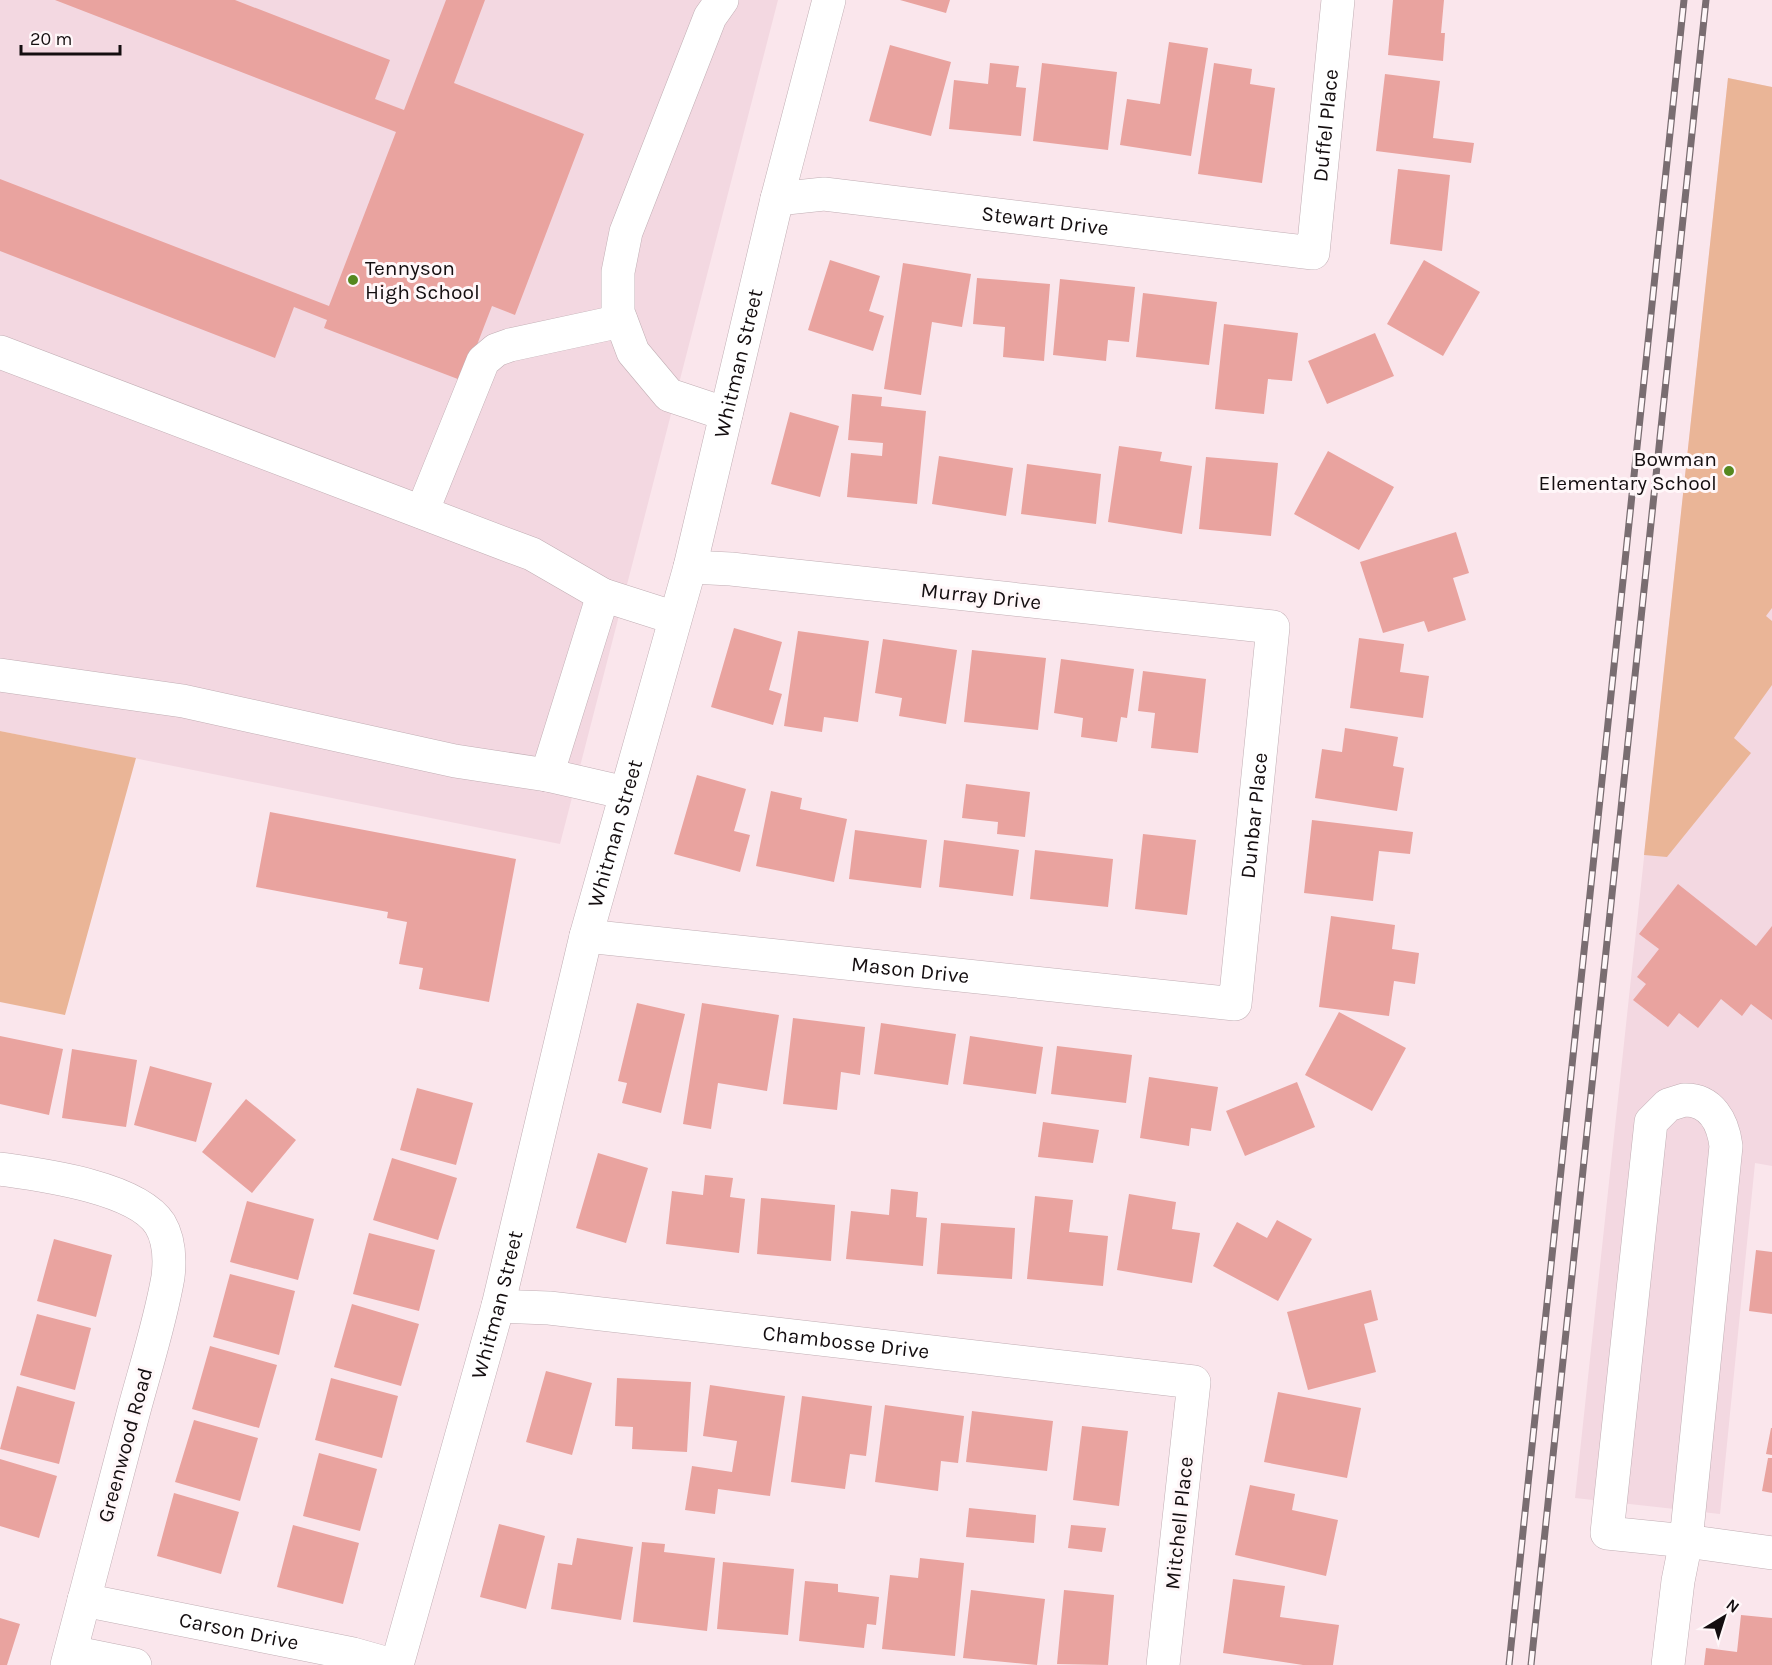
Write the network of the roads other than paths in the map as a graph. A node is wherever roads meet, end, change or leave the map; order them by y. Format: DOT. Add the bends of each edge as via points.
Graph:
graph roads {
  1 [pos="722,0"];
  2 [pos="829,0"];
  3 [pos="1338,0"];
  4 [pos="777,199"];
  5 [pos="1313,253"];
  6 [pos="621,321"];
  7 [pos="0,352"];
  8 [pos="726,414"];
  9 [pos="422,512"];
  10 [pos="690,567"];
  11 [pos="603,595"];
  12 [pos="675,618"];
  13 [pos="1273,627"];
  14 [pos="0,675"];
  15 [pos="547,775"];
  16 [pos="627,793"];
  17 [pos="586,936"];
  18 [pos="1235,1004"];
  19 [pos="0,1169"];
  20 [pos="498,1306"];
  21 [pos="1194,1382"];
  22 [pos="1686,1541"];
  23 [pos="1772,1553"];
  24 [pos="84,1600"];
  25 [pos="69,1658"];
  26 [pos="135,1665"];
  27 [pos="392,1665"];
  28 [pos="397,1665"];
  29 [pos="1164,1665"];
  30 [pos="1668,1665"];
  1 -- 6 [label="street" via="710,17 626,232 618,272"];
  2 -- 4 [label="street, Whitman Street"];
  3 -- 5 [label="street, Duffel Place"];
  4 -- 5 [label="street, Stewart Drive" via="824,194"];
  4 -- 8 [label="street, Whitman Street"];
  6 -- 8 [label="street" via="633,352 669,395"];
  6 -- 9 [label="street" via="510,345 483,361"];
  7 -- 9 [label="street"];
  8 -- 10 [label="street, Whitman Street"];
  9 -- 11 [label="street" via="532,554"];
  10 -- 12 [label="street, Whitman Street"];
  10 -- 13 [label="street, Murray Drive"];
  11 -- 12 [label="street"];
  11 -- 15 [label="street"];
  12 -- 16 [label="street, Whitman Street"];
  13 -- 18 [label="street, Dunbar Place"];
  14 -- 15 [label="street" via="183,701 455,761"];
  15 -- 16 [label="street"];
  16 -- 17 [label="street, Whitman Street"];
  17 -- 18 [label="street, Mason Drive"];
  17 -- 20 [label="street, Whitman Street"];
  19 -- 24 [label="street, Greenwood Road" via="121,1195 143,1207 160,1224 169,1248 168,1276"];
  20 -- 21 [label="street, Chambosse Drive" via="549,1308"];
  20 -- 28 [label="street, Whitman Street"];
  21 -- 29 [label="street, Mitchell Place"];
  22 -- 22 [label="street" via="1726,1146 1725,1133 1712,1110 1692,1100 1668,1105 1651,1122 1607,1533"];
  22 -- 23 [label="street"];
  22 -- 30 [label="street"];
  24 -- 25 [label="street, Greenwood Road"];
  24 -- 27 [label="street, Carson Drive"];
  25 -- 26 [label="street"];
}
